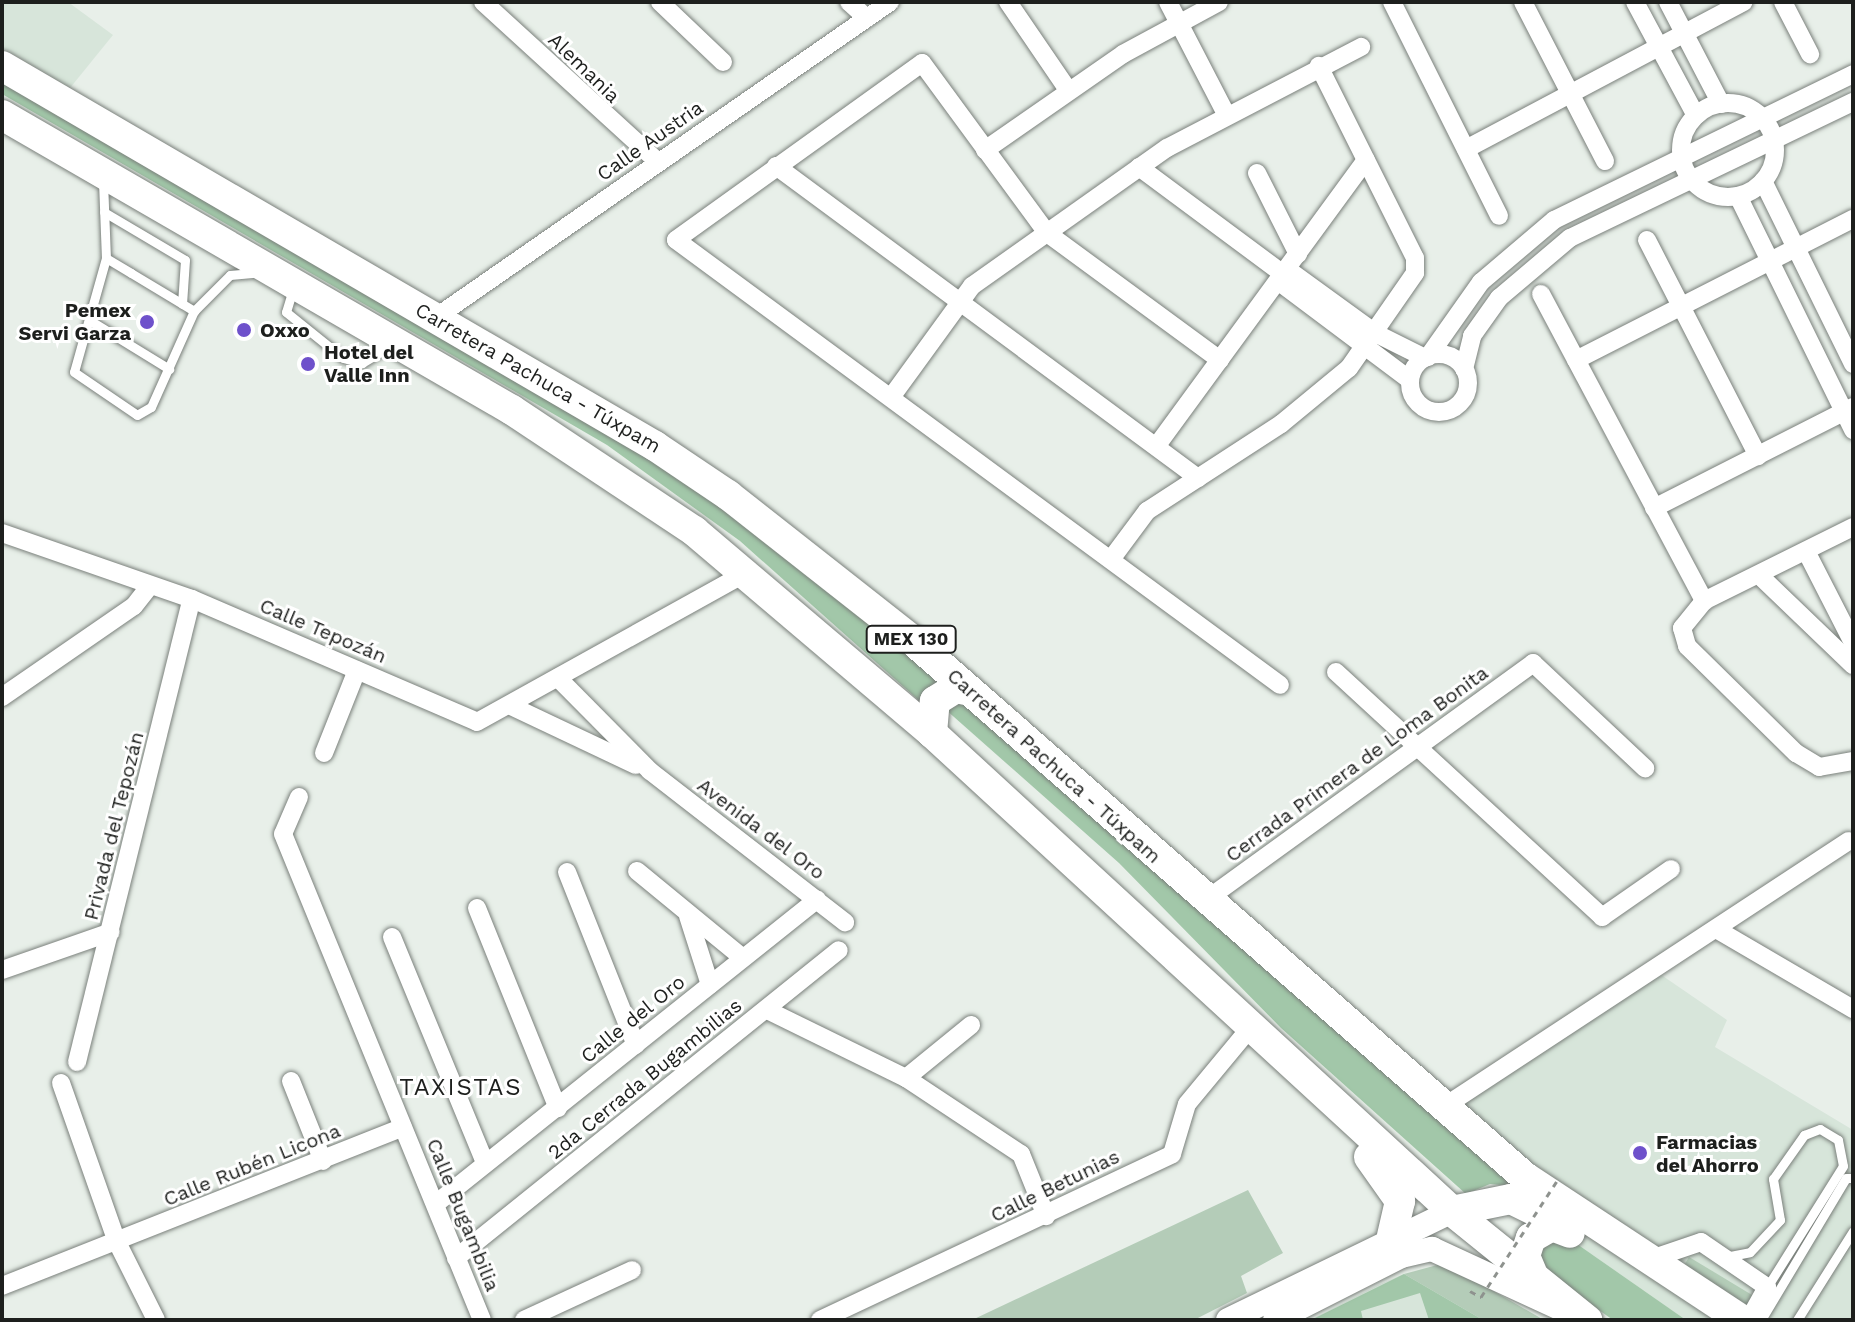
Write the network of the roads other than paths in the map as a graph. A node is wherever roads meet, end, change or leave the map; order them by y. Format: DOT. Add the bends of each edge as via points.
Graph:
graph roads {
  1 [pos="483,2"];
  2 [pos="660,2"];
  3 [pos="849,2"];
  4 [pos="890,2"];
  5 [pos="1008,2"];
  6 [pos="1168,2"];
  7 [pos="1219,2"];
  8 [pos="1392,2"];
  9 [pos="1523,2"];
  10 [pos="1635,2"];
  11 [pos="1668,2"];
  12 [pos="1744,2"];
  13 [pos="1783,2"];
  14 [pos="867,18"];
  15 [pos="1179,24"];
  16 [pos="1685,33"];
  17 [pos="1361,47"];
  18 [pos="1659,47"];
  19 [pos="1810,54"];
  20 [pos="723,62"];
  21 [pos="2,66"];
  22 [pos="1319,66"];
  23 [pos="1853,74"];
  24 [pos="1068,90"];
  25 [pos="1570,94"];
  26 [pos="1853,102"];
  27 [pos="1721,104"];
  28 [pos="1226,114"];
  29 [pos="2,115"];
  30 [pos="1696,116"];
  31 [pos="1762,118"];
  32 [pos="1773,139"];
  33 [pos="1466,149"];
  34 [pos="985,150"];
  35 [pos="1682,157"];
  36 [pos="1366,160"];
  37 [pos="1605,161"];
  38 [pos="658,162"];
  39 [pos="776,166"];
  40 [pos="1139,167"];
  41 [pos="103,173"];
  42 [pos="1257,173"];
  43 [pos="1691,179"];
  44 [pos="1763,181"];
  45 [pos="1738,196"];
  46 [pos="104,212"];
  47 [pos="1499,216"];
  48 [pos="1853,219"];
  49 [pos="1047,233"];
  50 [pos="1647,240"];
  51 [pos="1796,248"];
  52 [pos="106,258"];
  53 [pos="1770,261"];
  54 [pos="1287,269"];
  55 [pos="285,281"];
  56 [pos="1541,294"];
  57 [pos="960,300"];
  58 [pos="182,304"];
  59 [pos="1681,307"];
  60 [pos="194,311"];
  61 [pos="435,318"];
  62 [pos="91,321"];
  63 [pos="1372,338"];
  64 [pos="1427,357"];
  65 [pos="1220,360"];
  66 [pos="1576,360"];
  67 [pos="1853,364"];
  68 [pos="169,369"];
  69 [pos="1464,369"];
  70 [pos="1410,380"];
  71 [pos="892,396"];
  72 [pos="1849,410"];
  73 [pos="1853,430"];
  74 [pos="1158,444"];
  75 [pos="1758,456"];
  76 [pos="1198,478"];
  77 [pos="1654,508"];
  78 [pos="1853,527"];
  79 [pos="2,533"];
  80 [pos="1806,551"];
  81 [pos="1112,558"];
  82 [pos="748,572"];
  83 [pos="1759,575"];
  84 [pos="149,587"];
  85 [pos="192,599"];
  86 [pos="1704,601"];
  87 [pos="1853,643"];
  88 [pos="1853,665"];
  89 [pos="357,670"];
  90 [pos="1336,672"];
  91 [pos="558,678"];
  92 [pos="1280,685"];
  93 [pos="970,691"];
  94 [pos="2,697"];
  95 [pos="511,706"];
  96 [pos="932,733"];
  97 [pos="1419,748"];
  98 [pos="324,753"];
  99 [pos="1853,761"];
  100 [pos="1645,768"];
  101 [pos="650,771"];
  102 [pos="299,797"];
  103 [pos="1848,841"];
  104 [pos="1671,869"];
  105 [pos="637,871"];
  106 [pos="567,872"];
  107 [pos="817,899"];
  108 [pos="1206,900"];
  109 [pos="477,908"];
  110 [pos="688,916"];
  111 [pos="845,922"];
  112 [pos="1716,929"];
  113 [pos="111,932"];
  114 [pos="392,937"];
  115 [pos="839,950"];
  116 [pos="743,958"];
  117 [pos="2,970"];
  118 [pos="710,985"];
  119 [pos="1853,1009"];
  120 [pos="767,1010"];
  121 [pos="971,1025"];
  122 [pos="1250,1028"];
  123 [pos="636,1045"];
  124 [pos="1282,1057"];
  125 [pos="77,1062"];
  126 [pos="906,1078"];
  127 [pos="291,1081"];
  128 [pos="61,1083"];
  129 [pos="558,1108"];
  130 [pos="1442,1108"];
  131 [pos="403,1127"];
  132 [pos="323,1161"];
  133 [pos="480,1166"];
  134 [pos="1853,1178"];
  135 [pos="429,1181"];
  136 [pos="438,1202"];
  137 [pos="1452,1211"];
  138 [pos="1046,1216"];
  139 [pos="1853,1231"];
  140 [pos="1587,1240"];
  141 [pos="117,1242"];
  142 [pos="1397,1247"];
  143 [pos="1724,1257"];
  144 [pos="456,1258"];
  145 [pos="1648,1260"];
  146 [pos="632,1270"];
  147 [pos="1536,1282"];
  148 [pos="2,1286"];
  149 [pos="1767,1287"];
  150 [pos="1584,1318"];
  151 [pos="156,1320"];
  152 [pos="482,1320"];
  153 [pos="524,1320"];
  154 [pos="820,1320"];
  155 [pos="1228,1320"];
  156 [pos="1275,1320"];
  157 [pos="1702,1320"];
  158 [pos="1742,1320"];
  159 [pos="1749,1320"];
  160 [pos="1761,1320"];
  161 [pos="1797,1320"];
  1 -- 38 [label="street, Alemania"];
  2 -- 20 [label="street"];
  3 -- 14 [label="street"];
  4 -- 14 [label="street, Calle Austria"];
  5 -- 24 [label="street"];
  6 -- 15 [label="street"];
  7 -- 15 [label="street"];
  8 -- 33 [label="street"];
  9 -- 25 [label="street"];
  10 -- 18 [label="street"];
  11 -- 16 [label="street"];
  12 -- 16 [label="street"];
  13 -- 19 [label="street"];
  14 -- 38 [label="street, Calle Austria"];
  15 -- 24 [label="street"];
  15 -- 28 [label="street"];
  16 -- 18 [label="street"];
  16 -- 27 [label="street"];
  17 -- 22 [label="street"];
  18 -- 25 [label="street"];
  18 -- 30 [label="street"];
  21 -- 61 [label="main road, Carretera Pachuca - Túxpam / MEX 130"];
  22 -- 28 [label="street"];
  22 -- 36 [label="street"];
  23 -- 31 [label="street"];
  24 -- 34 [label="street"];
  25 -- 33 [label="street"];
  25 -- 37 [label="street"];
  26 -- 32 [label="street"];
  27 -- 30 [label="street"];
  27 -- 31 [label="street"];
  28 -- 40 [label="street"];
  29 -- 41 [label="main road, Carretera Pachuca - Túxpam / MEX 130"];
  30 -- 35 [label="street"];
  31 -- 32 [label="street"];
  31 -- 35 [label="street"];
  32 -- 43 [label="street"];
  32 -- 44 [label="street" via="1774,163"];
  33 -- 47 [label="street"];
  34 -- 39 [label="street" via="922,63"];
  34 -- 49 [label="street"];
  35 -- 43 [label="street"];
  35 -- 64 [label="street" via="1554,220 1517,247 1481,282"];
  36 -- 54 [label="street"];
  36 -- 63 [label="street" via="1417,266"];
  38 -- 61 [label="street, Calle Austria"];
  39 -- 57 [label="street"];
  39 -- 71 [label="street" via="676,240"];
  40 -- 49 [label="street"];
  40 -- 54 [label="street"];
  41 -- 46 [label="lane"];
  41 -- 55 [label="main road, Carretera Pachuca - Túxpam / MEX 130"];
  42 -- 54 [label="street"];
  43 -- 45 [label="street" via="1715,196"];
  43 -- 69 [label="street" via="1534,263 1472,336"];
  44 -- 45 [label="street"];
  44 -- 51 [label="street"];
  45 -- 53 [label="street"];
  46 -- 52 [label="lane"];
  46 -- 58 [label="lane" via="185,260"];
  48 -- 51 [label="street"];
  49 -- 57 [label="street"];
  49 -- 65 [label="street"];
  50 -- 59 [label="street"];
  51 -- 53 [label="street"];
  51 -- 67 [label="street"];
  52 -- 58 [label="lane"];
  52 -- 62 [label="lane"];
  53 -- 59 [label="street"];
  53 -- 72 [label="street"];
  54 -- 63 [label="street"];
  54 -- 65 [label="street"];
  55 -- 60 [label="lane" via="230,275"];
  55 -- 82 [label="main road, Carretera Pachuca - Túxpam / MEX 130" via="618,476"];
  56 -- 66 [label="street"];
  57 -- 71 [label="street"];
  57 -- 74 [label="street"];
  58 -- 60 [label="lane"];
  59 -- 66 [label="street"];
  59 -- 75 [label="street"];
  60 -- 68 [label="lane"];
  61 -- 93 [label="main road, Carretera Pachuca - Túxpam / MEX 130" via="716,487"];
  62 -- 68 [label="lane"];
  62 -- 68 [label="lane" via="74,372 137,415 151,407"];
  63 -- 64 [label="street"];
  63 -- 70 [label="street"];
  63 -- 76 [label="street" via="1322,392"];
  64 -- 69 [label="street" via="1451,357"];
  64 -- 70 [label="street"];
  65 -- 74 [label="street"];
  66 -- 77 [label="street"];
  69 -- 70 [label="street" via="1464,397 1450,410 1421,406"];
  71 -- 81 [label="street"];
  72 -- 73 [label="street"];
  72 -- 75 [label="street"];
  74 -- 76 [label="street"];
  75 -- 77 [label="street"];
  76 -- 81 [label="street" via="1147,511"];
  77 -- 86 [label="street"];
  78 -- 80 [label="street"];
  79 -- 84 [label="street, Calle Tepozán"];
  80 -- 83 [label="street"];
  80 -- 87 [label="street"];
  81 -- 92 [label="street"];
  82 -- 91 [label="street"];
  82 -- 96 [label="main road, Carretera Pachuca - Túxpam / MEX 130"];
  83 -- 86 [label="street"];
  83 -- 88 [label="street"];
  84 -- 85 [label="street, Calle Tepozán"];
  84 -- 94 [label="street" via="134,606"];
  85 -- 89 [label="street, Calle Tepozán"];
  85 -- 113 [label="street, Privada del Tepozán"];
  86 -- 99 [label="street" via="1682,628 1687,646 1796,753 1819,767"];
  89 -- 95 [label="street, Calle Tepozán" via="477,722"];
  89 -- 98 [label="street"];
  90 -- 97 [label="street"];
  91 -- 95 [label="street"];
  91 -- 101 [label="street, Avenida del Oro"];
  93 -- 96 [label="main road" via="956,688 935,701"];
  93 -- 108 [label="main road, Carretera Pachuca - Túxpam / MEX 130"];
  95 -- 101 [label="street, Avenida del Oro"];
  96 -- 122 [label="main road, Carretera Pachuca - Túxpam / MEX 130"];
  97 -- 100 [label="street, Cerrada Primera de Loma Bonita" via="1533,663"];
  97 -- 104 [label="street" via="1602,917"];
  97 -- 108 [label="street, Cerrada Primera de Loma Bonita"];
  101 -- 107 [label="street, Avenida del Oro"];
  102 -- 131 [label="street, Calle Bugambilia" via="283,834"];
  103 -- 112 [label="street"];
  105 -- 110 [label="street"];
  106 -- 123 [label="street"];
  107 -- 111 [label="street, Avenida del Oro"];
  107 -- 116 [label="street, Calle del Oro"];
  108 -- 130 [label="main road, Carretera Pachuca - Túxpam / MEX 130"];
  109 -- 129 [label="street"];
  110 -- 116 [label="street"];
  110 -- 118 [label="street"];
  112 -- 119 [label="street"];
  112 -- 130 [label="street"];
  113 -- 117 [label="street"];
  113 -- 125 [label="street, Privada del Tepozán"];
  114 -- 133 [label="street"];
  115 -- 120 [label="street"];
  116 -- 118 [label="street, Calle del Oro"];
  118 -- 123 [label="street, Calle del Oro"];
  120 -- 126 [label="street, 2da Cerrada Bugambilias"];
  120 -- 144 [label="street, 2da Cerrada Bugambilias"];
  121 -- 126 [label="street"];
  122 -- 124 [label="main road, Carretera Pachuca - Túxpam / MEX 130"];
  122 -- 138 [label="street, Calle Betunias" via="1187,1104 1172,1154"];
  123 -- 129 [label="street, Calle del Oro"];
  124 -- 137 [label="main road, Carretera Pachuca - Túxpam / MEX 130"];
  124 -- 142 [label="main road" via="1305,1096 1392,1182 1400,1211"];
  126 -- 138 [label="street, 2da Cerrada Bugambilias" via="1021,1154"];
  127 -- 132 [label="street"];
  128 -- 141 [label="street"];
  129 -- 133 [label="street, Calle del Oro"];
  130 -- 145 [label="main road, Carretera Pachuca - Túxpam / MEX 130" via="1525,1177"];
  131 -- 132 [label="street, Calle Rubén Licona"];
  131 -- 135 [label="street, Calle Bugambilia"];
  132 -- 141 [label="street, Calle Rubén Licona"];
  133 -- 135 [label="street, Calle del Oro"];
  133 -- 136 [label="street, Calle del Oro"];
  134 -- 160 [label="lane" via="1846,1178"];
  135 -- 136 [label="street, Calle Bugambilia"];
  136 -- 144 [label="street, Calle Bugambilia"];
  137 -- 140 [label="main road" via="1511,1199"];
  137 -- 142 [label="street"];
  137 -- 147 [label="main road, Carretera Pachuca - Túxpam / MEX 130"];
  138 -- 154 [label="street, Calle Betunias"];
  139 -- 161 [label="lane"];
  140 -- 147 [label="main road" via="1552,1226 1536,1232 1525,1256"];
  140 -- 157 [label="main road"];
  141 -- 148 [label="street, Calle Rubén Licona"];
  141 -- 151 [label="street"];
  142 -- 150 [label="street" via="1455,1255 1540,1305"];
  142 -- 155 [label="street"];
  142 -- 156 [label="street"];
  143 -- 145 [label="street" via="1701,1242"];
  143 -- 149 [label="street"];
  143 -- 149 [label="lane" via="1750,1252 1780,1220 1773,1179 1804,1135 1820,1129 1838,1140 1843,1166"];
  144 -- 152 [label="street, Calle Bugambilia"];
  145 -- 158 [label="main road, Carretera Pachuca - Túxpam / MEX 130"];
  146 -- 153 [label="street"];
  147 -- 150 [label="main road, Carretera Pachuca - Túxpam / MEX 130"];
  149 -- 159 [label="street"];
}
